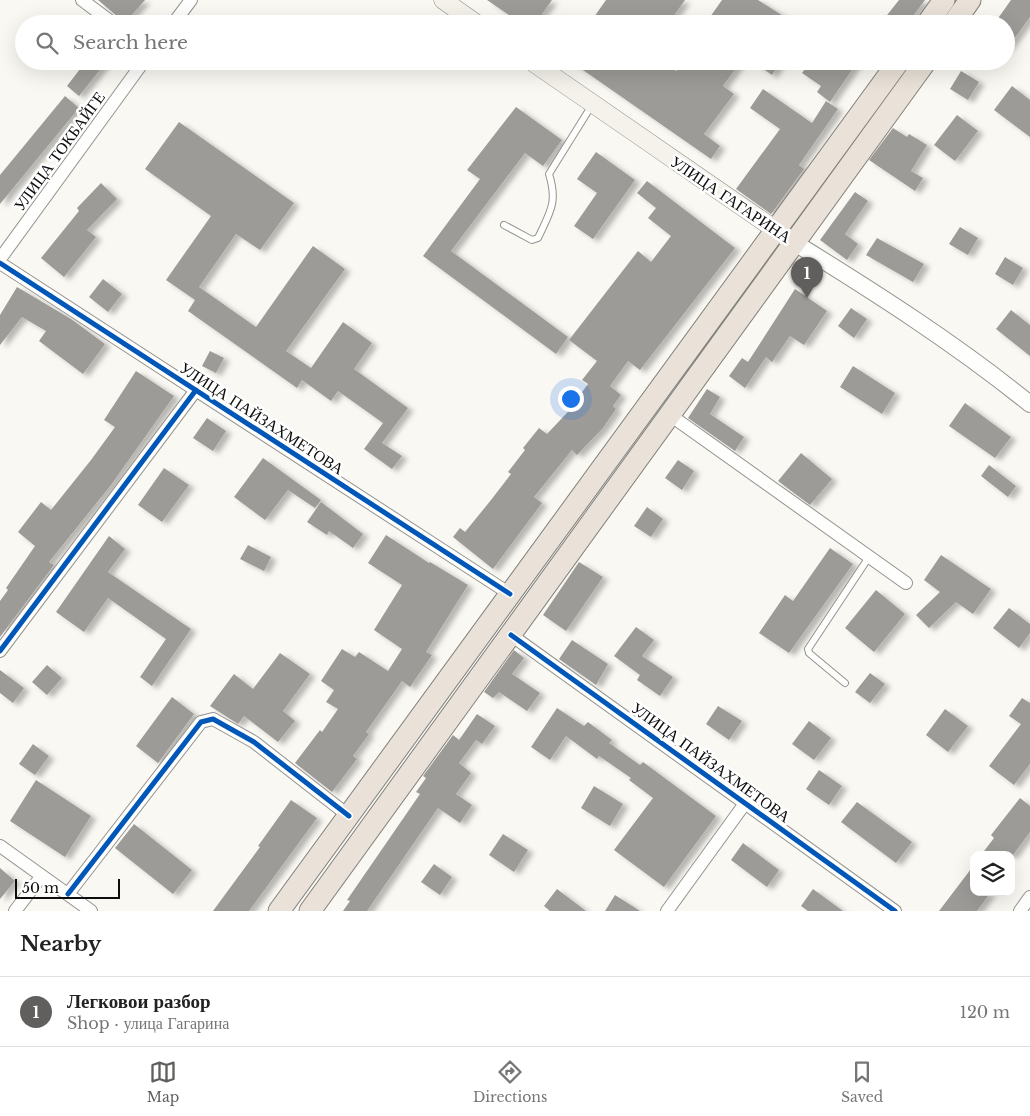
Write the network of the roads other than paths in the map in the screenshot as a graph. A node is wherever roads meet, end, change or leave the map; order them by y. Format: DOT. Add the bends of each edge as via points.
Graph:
graph roads {
  1 [pos="82,0"];
  2 [pos="191,0"];
  3 [pos="443,0"];
  4 [pos="944,0"];
  5 [pos="970,0"];
  6 [pos="102,15"];
  7 [pos="180,15"];
  8 [pos="464,15"];
  9 [pos="933,15"];
  10 [pos="959,15"];
  11 [pos="138,70"];
  12 [pos="544,70"];
  13 [pos="892,70"];
  14 [pos="920,70"];
  15 [pos="593,104"];
  16 [pos="504,225"];
  17 [pos="774,230"];
  18 [pos="795,243"];
  19 [pos="0,261"];
  20 [pos="196,390"];
  21 [pos="1030,404"];
  22 [pos="670,416"];
  23 [pos="869,557"];
  24 [pos="906,583"];
  25 [pos="510,594"];
  26 [pos="511,634"];
  27 [pos="0,651"];
  28 [pos="845,683"];
  29 [pos="746,802"];
  30 [pos="349,816"];
  31 [pos="0,846"];
  32 [pos="41,877"];
  33 [pos="68,894"];
  34 [pos="1030,897"];
  35 [pos="15,911"];
  36 [pos="91,911"];
  37 [pos="279,911"];
  38 [pos="310,911"];
  39 [pos="667,911"];
  40 [pos="896,911"];
  41 [pos="1020,911"];
  1 -- 6 [label="street"];
  2 -- 7 [label="street"];
  3 -- 8 [label="main road"];
  4 -- 9 [label="highway"];
  5 -- 10 [label="highway"];
  11 -- 19 [label="street, УЛИЦА ТОКБАЙГЕ"];
  12 -- 15 [label="main road, УЛИЦА ГАГАРИНА"];
  13 -- 17 [label="highway"];
  14 -- 18 [label="highway"];
  15 -- 16 [label="lane" via="549,174 554,205 538,238 532,240"];
  15 -- 17 [label="main road, УЛИЦА ГАГАРИНА"];
  17 -- 18 [label="main road, УЛИЦА ГАГАРИНА"];
  17 -- 25 [label="highway"];
  18 -- 21 [label="street, УЛИЦА ГАГАРИНА" via="977,360"];
  18 -- 22 [label="highway"];
  19 -- 20 [label="street, УЛИЦА ПАЙЗАХМЕТОВА"];
  20 -- 25 [label="street, УЛИЦА ПАЙЗАХМЕТОВА"];
  20 -- 27 [label="street"];
  22 -- 23 [label="street"];
  22 -- 26 [label="highway"];
  23 -- 24 [label="street"];
  23 -- 28 [label="lane" via="808,649"];
  25 -- 30 [label="highway"];
  26 -- 29 [label="street, УЛИЦА ПАЙЗАХМЕТОВА"];
  26 -- 38 [label="highway"];
  29 -- 39 [label="street"];
  29 -- 40 [label="street, УЛИЦА ПАЙЗАХМЕТОВА"];
  30 -- 33 [label="street" via="254,742 213,719 201,722"];
  30 -- 37 [label="highway"];
  31 -- 32 [label="street"];
  32 -- 33 [label="street"];
  32 -- 35 [label="street"];
  33 -- 36 [label="street"];
  34 -- 41 [label="street"];
}
